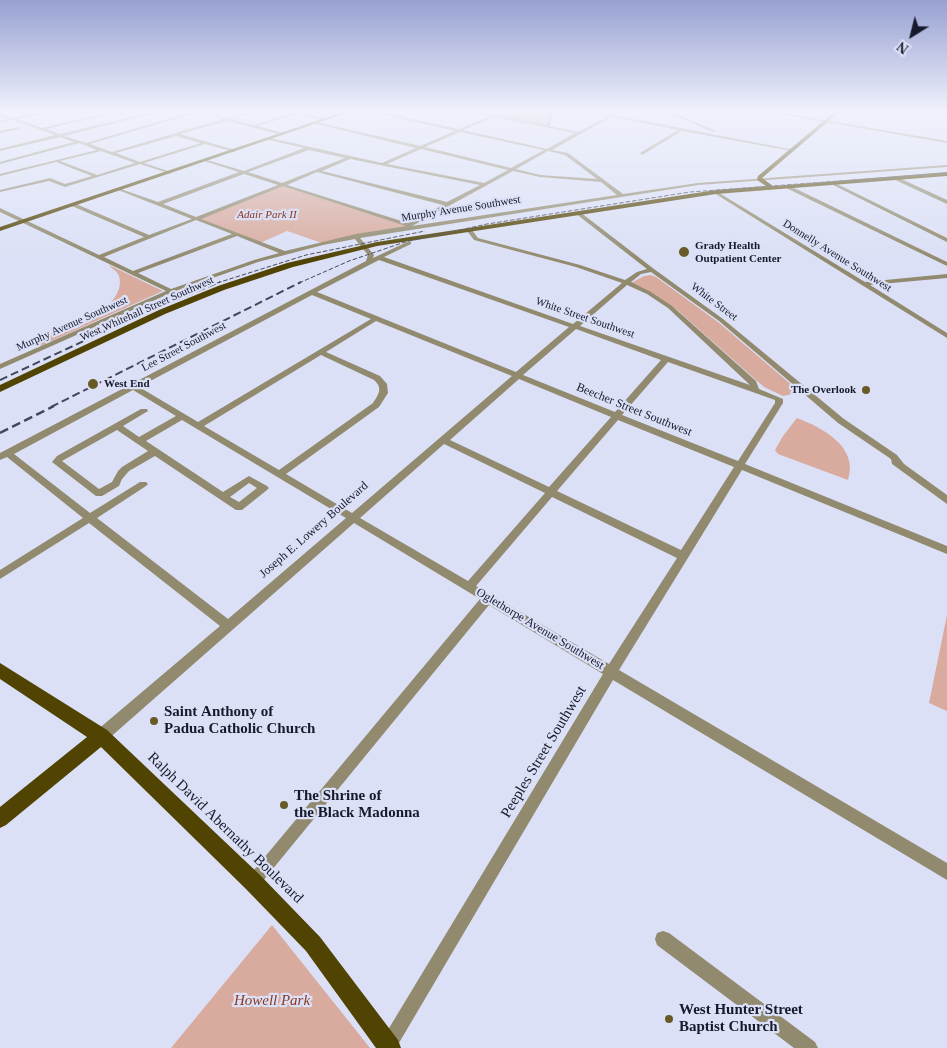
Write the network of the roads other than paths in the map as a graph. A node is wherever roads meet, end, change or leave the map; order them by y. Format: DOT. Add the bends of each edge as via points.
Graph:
graph roads {
  1 [pos="58,162"];
  2 [pos="138,162"];
  3 [pos="144,162"];
  4 [pos="201,162"];
  5 [pos="212,162"];
  6 [pos="271,162"];
  7 [pos="340,162"];
  8 [pos="371,162"];
  9 [pos="388,162"];
  10 [pos="482,162"];
  11 [pos="525,162"];
  12 [pos="578,162"];
  13 [pos="779,162"];
  14 [pos="141,163"];
  15 [pos="383,164"];
  16 [pos="947,166"];
  17 [pos="512,169"];
  18 [pos="317,171"];
  19 [pos="244,172"];
  20 [pos="169,173"];
  21 [pos="593,173"];
  22 [pos="947,174"];
  23 [pos="0,175"];
  24 [pos="96,176"];
  25 [pos="895,178"];
  26 [pos="580,179"];
  27 [pos="760,179"];
  28 [pos="603,181"];
  29 [pos="833,183"];
  30 [pos="282,184"];
  31 [pos="484,184"];
  32 [pos="786,186"];
  33 [pos="772,187"];
  34 [pos="120,189"];
  35 [pos="0,191"];
  36 [pos="716,192"];
  37 [pos="621,195"];
  38 [pos="811,198"];
  39 [pos="802,200"];
  40 [pos="947,202"];
  41 [pos="74,204"];
  42 [pos="158,204"];
  43 [pos="447,204"];
  44 [pos="0,210"];
  45 [pos="578,213"];
  46 [pos="197,218"];
  47 [pos="24,221"];
  48 [pos="408,226"];
  49 [pos="0,229"];
  50 [pos="470,231"];
  51 [pos="238,234"];
  52 [pos="356,236"];
  53 [pos="149,237"];
  54 [pos="947,240"];
  55 [pos="409,243"];
  56 [pos="365,248"];
  57 [pos="286,253"];
  58 [pos="98,257"];
  59 [pos="636,258"];
  60 [pos="381,259"];
  61 [pos="369,262"];
  62 [pos="947,264"];
  63 [pos="652,270"];
  64 [pos="133,273"];
  65 [pos="635,276"];
  66 [pos="947,276"];
  67 [pos="626,282"];
  68 [pos="864,284"];
  69 [pos="171,291"];
  70 [pos="311,292"];
  71 [pos="375,319"];
  72 [pos="574,326"];
  73 [pos="947,336"];
  74 [pos="321,352"];
  75 [pos="666,359"];
  76 [pos="0,367"];
  77 [pos="516,377"];
  78 [pos="132,387"];
  79 [pos="0,389"];
  80 [pos="755,390"];
  81 [pos="779,399"];
  82 [pos="144,411"];
  83 [pos="616,416"];
  84 [pos="184,418"];
  85 [pos="117,426"];
  86 [pos="198,426"];
  87 [pos="444,440"];
  88 [pos="142,443"];
  89 [pos="154,452"];
  90 [pos="4,455"];
  91 [pos="740,465"];
  92 [pos="279,474"];
  93 [pos="143,484"];
  94 [pos="551,492"];
  95 [pos="223,497"];
  96 [pos="947,500"];
  97 [pos="90,517"];
  98 [pos="352,518"];
  99 [pos="947,550"];
  100 [pos="684,556"];
  101 [pos="0,575"];
  102 [pos="469,587"];
  103 [pos="488,598"];
  104 [pos="228,626"];
  105 [pos="0,670"];
  106 [pos="611,672"];
  107 [pos="101,736"];
  108 [pos="0,819"];
  109 [pos="947,872"];
  110 [pos="253,882"];
  111 [pos="663,939"];
  112 [pos="388,1047"];
  113 [pos="809,1048"];
  1 -- 23 [label="street"];
  1 -- 24 [label="street"];
  2 -- 14 [label="street"];
  3 -- 14 [label="street"];
  4 -- 20 [label="main road"];
  5 -- 19 [label="street"];
  6 -- 19 [label="street"];
  7 -- 18 [label="street"];
  8 -- 15 [label="street"];
  9 -- 15 [label="street"];
  10 -- 17 [label="street"];
  11 -- 17 [label="street"];
  12 -- 21 [label="street"];
  13 -- 27 [label="main road"];
  14 -- 20 [label="street"];
  14 -- 24 [label="street"];
  15 -- 31 [label="street"];
  16 -- 27 [label="street, Murphy Avenue Southwest"];
  17 -- 26 [label="street" via="546,177"];
  17 -- 31 [label="street"];
  18 -- 30 [label="street"];
  18 -- 43 [label="street"];
  19 -- 30 [label="street"];
  19 -- 42 [label="street"];
  20 -- 34 [label="main road"];
  21 -- 26 [label="street"];
  21 -- 28 [label="street"];
  22 -- 25 [label="main road"];
  24 -- 35 [label="street" via="65,186 50,179"];
  25 -- 29 [label="main road"];
  25 -- 40 [label="street"];
  26 -- 28 [label="street"];
  27 -- 33 [label="main road"];
  27 -- 37 [label="street, Murphy Avenue Southwest"];
  28 -- 37 [label="street"];
  29 -- 32 [label="main road"];
  29 -- 54 [label="street"];
  30 -- 46 [label="street"];
  30 -- 48 [label="street"];
  31 -- 43 [label="street"];
  32 -- 33 [label="main road"];
  32 -- 38 [label="street"];
  33 -- 36 [label="main road"];
  34 -- 41 [label="main road"];
  34 -- 42 [label="street"];
  36 -- 45 [label="main road"];
  36 -- 68 [label="street, Donnelly Avenue Southwest"];
  37 -- 48 [label="street, Murphy Avenue Southwest"];
  38 -- 39 [label="street"];
  38 -- 62 [label="street"];
  41 -- 47 [label="main road"];
  41 -- 53 [label="street"];
  42 -- 46 [label="street"];
  43 -- 48 [label="street"];
  44 -- 47 [label="street"];
  45 -- 50 [label="main road"];
  45 -- 59 [label="street, White Street"];
  46 -- 51 [label="street"];
  46 -- 53 [label="street"];
  47 -- 49 [label="main road"];
  47 -- 58 [label="street"];
  48 -- 52 [label="street, Murphy Avenue Southwest"];
  50 -- 55 [label="main road, West Whitehall Street Southwest"];
  50 -- 56 [label="main road, West Whitehall Street Southwest" via="427,235"];
  50 -- 67 [label="street" via="476,239"];
  51 -- 57 [label="street"];
  51 -- 64 [label="street"];
  52 -- 56 [label="street"];
  52 -- 57 [label="street, Murphy Avenue Southwest"];
  53 -- 58 [label="street"];
  55 -- 56 [label="main road, West Whitehall Street Southwest"];
  55 -- 60 [label="street, Lee Street Southwest"];
  56 -- 61 [label="street" via="371,255"];
  56 -- 79 [label="main road, West Whitehall Street Southwest" via="290,265 222,287"];
  57 -- 69 [label="street, Murphy Avenue Southwest"];
  58 -- 64 [label="street"];
  59 -- 63 [label="street, White Street"];
  59 -- 65 [label="street" via="638,268"];
  60 -- 61 [label="street, Lee Street Southwest"];
  60 -- 72 [label="street, White Street Southwest"];
  61 -- 70 [label="street, Lee Street Southwest"];
  63 -- 65 [label="street, Joseph E. Lowery Boulevard"];
  63 -- 96 [label="street, White Street" via="722,320 832,414"];
  64 -- 69 [label="street"];
  65 -- 67 [label="street, Joseph E. Lowery Boulevard"];
  66 -- 68 [label="street"];
  67 -- 72 [label="street, Joseph E. Lowery Boulevard"];
  67 -- 80 [label="street" via="670,307 754,383"];
  68 -- 73 [label="street, Donnelly Avenue Southwest"];
  69 -- 76 [label="street, Murphy Avenue Southwest"];
  70 -- 71 [label="street, Beecher Street Southwest"];
  70 -- 78 [label="street, Lee Street Southwest"];
  71 -- 74 [label="street"];
  71 -- 77 [label="street, Beecher Street Southwest"];
  72 -- 75 [label="street, White Street Southwest"];
  72 -- 77 [label="street, Joseph E. Lowery Boulevard"];
  74 -- 86 [label="street"];
  74 -- 92 [label="street" via="377,378 383,384 384,393 376,405"];
  75 -- 80 [label="street, White Street Southwest"];
  75 -- 83 [label="street"];
  77 -- 83 [label="street, Beecher Street Southwest"];
  77 -- 87 [label="street, Joseph E. Lowery Boulevard"];
  78 -- 84 [label="street, Oglethorpe Avenue Southwest"];
  78 -- 90 [label="street, Lee Street Southwest"];
  80 -- 81 [label="street, White Street Southwest"];
  81 -- 91 [label="street, Peeples Street Southwest"];
  82 -- 85 [label="street"];
  83 -- 91 [label="street, Beecher Street Southwest"];
  83 -- 94 [label="street"];
  84 -- 86 [label="street, Oglethorpe Avenue Southwest"];
  84 -- 88 [label="street"];
  84 -- 88 [label="street" via="153,432"];
  85 -- 88 [label="street"];
  85 -- 89 [label="street" via="57,462 99,494 116,484 124,470"];
  86 -- 92 [label="street, Oglethorpe Avenue Southwest"];
  87 -- 94 [label="street"];
  87 -- 98 [label="street, Joseph E. Lowery Boulevard"];
  88 -- 89 [label="street"];
  89 -- 95 [label="street"];
  90 -- 97 [label="street"];
  91 -- 99 [label="street, Beecher Street Southwest"];
  91 -- 100 [label="street, Peeples Street Southwest"];
  92 -- 98 [label="street, Oglethorpe Avenue Southwest"];
  93 -- 97 [label="street"];
  94 -- 100 [label="street"];
  94 -- 102 [label="street"];
  97 -- 101 [label="street"];
  97 -- 104 [label="street"];
  98 -- 102 [label="street, Oglethorpe Avenue Southwest"];
  98 -- 104 [label="street, Joseph E. Lowery Boulevard"];
  100 -- 106 [label="street, Peeples Street Southwest"];
  102 -- 103 [label="street, Oglethorpe Avenue Southwest"];
  103 -- 106 [label="street, Oglethorpe Avenue Southwest"];
  103 -- 110 [label="street"];
  104 -- 107 [label="street, Joseph E. Lowery Boulevard"];
  105 -- 107 [label="main road, Ralph David Abernathy Boulevard"];
  106 -- 109 [label="street, Oglethorpe Avenue Southwest"];
  106 -- 112 [label="street, Peeples Street Southwest"];
  107 -- 108 [label="main road, Joseph E. Lowery Boulevard"];
  107 -- 110 [label="main road, Ralph David Abernathy Boulevard"];
  110 -- 112 [label="main road, Ralph David Abernathy Boulevard" via="313,944"];
  111 -- 113 [label="street"];
}
